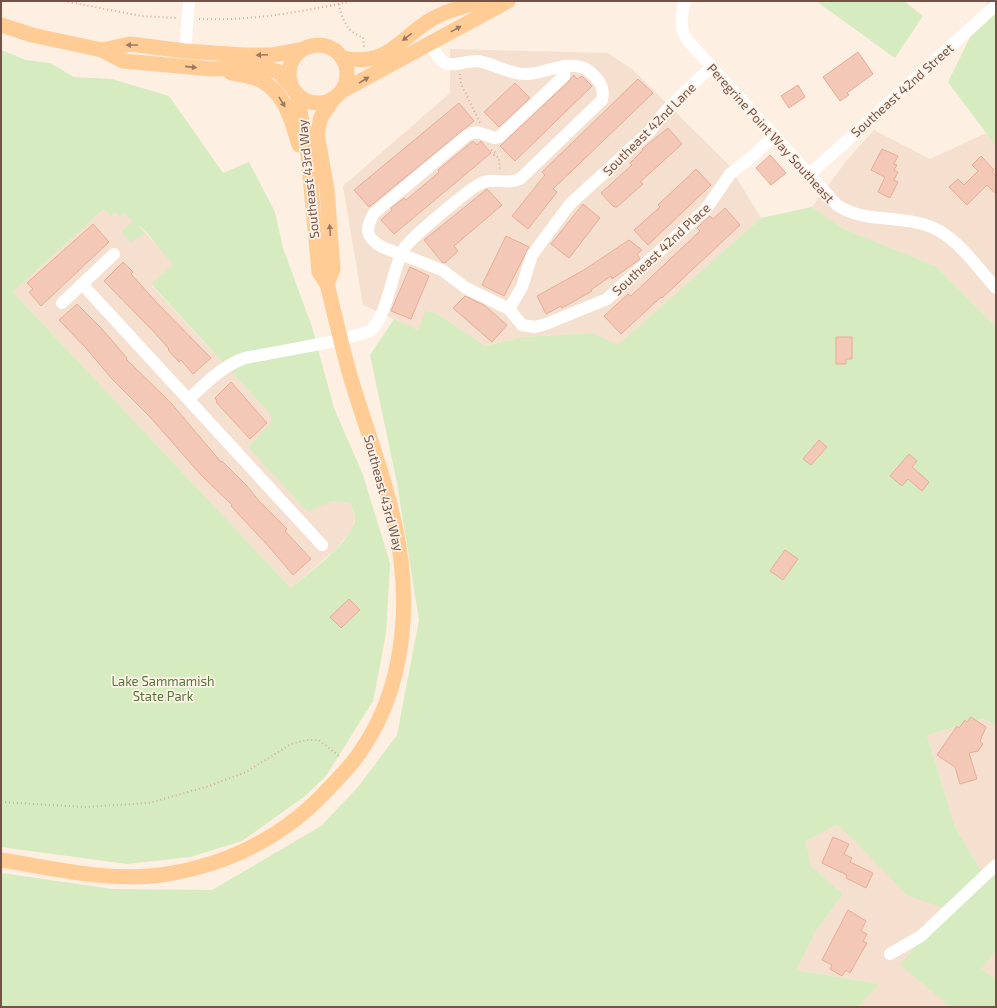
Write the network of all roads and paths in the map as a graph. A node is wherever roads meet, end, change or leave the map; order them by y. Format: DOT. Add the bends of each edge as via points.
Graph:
graph roads {
  1 [pos="64,1"];
  2 [pos="189,1"];
  3 [pos="352,1"];
  4 [pos="484,1"];
  5 [pos="508,1"];
  6 [pos="685,1"];
  7 [pos="339,4"];
  8 [pos="996,5"];
  9 [pos="187,18"];
  10 [pos="1,25"];
  11 [pos="363,39"];
  12 [pos="430,44"];
  13 [pos="102,50"];
  14 [pos="300,50"];
  15 [pos="185,51"];
  16 [pos="343,58"];
  17 [pos="565,66"];
  18 [pos="711,67"];
  19 [pos="212,70"];
  20 [pos="294,90"];
  21 [pos="338,95"];
  22 [pos="774,136"];
  23 [pos="309,174"];
  24 [pos="809,175"];
  25 [pos="114,254"];
  26 [pos="401,254"];
  27 [pos="82,284"];
  28 [pos="327,284"];
  29 [pos="996,288"];
  30 [pos="62,303"];
  31 [pos="509,308"];
  32 [pos="341,340"];
  33 [pos="189,399"];
  34 [pos="322,546"];
  35 [pos="350,765"];
  36 [pos="1,802"];
  37 [pos="1,860"];
  38 [pos="996,865"];
  39 [pos="890,954"];
  1 -- 9 [label="path" via="141,16"];
  2 -- 9 [label="street"];
  3 -- 7 [label="path"];
  4 -- 16 [label="main road, one-way" via="439,15 381,56 365,61"];
  12 -- 5 [label="main road, one-way"];
  6 -- 18 [label="street, Peregrine Point Way Southeast" via="681,19 684,35"];
  7 -- 9 [label="path" via="238,19"];
  7 -- 11 [label="path" via="343,22 355,35"];
  8 -- 24 [label="street, Southeast 42nd Street"];
  9 -- 15 [label="street"];
  10 -- 13 [label="main road" via="32,35"];
  12 -- 17 [label="street" via="442,61 450,64 477,61 527,74"];
  21 -- 12 [label="main road, one-way"];
  15 -- 13 [label="main road, one-way" via="130,44"];
  13 -- 19 [label="main road, one-way" via="123,61"];
  14 -- 15 [label="main road, one-way" via="260,56"];
  14 -- 16 [label="main road" via="323,45 337,50"];
  14 -- 20 [label="main road" via="291,63 289,79"];
  16 -- 21 [label="main road" via="348,75"];
  17 -- 26 [label="street" via="564,76 499,137 494,138 481,131 474,131 374,213 368,224 368,234 382,248"];
  17 -- 26 [label="street" via="583,67 593,74 603,89 602,100 520,179 480,184 409,241"];
  18 -- 22 [label="street, Peregrine Point Way Southeast"];
  18 -- 31 [label="street, Southeast 42nd Lane" via="668,108 649,132 570,204 532,255 522,286"];
  19 -- 20 [label="main road" via="262,66 279,72"];
  19 -- 23 [label="main road, one-way" via="262,81 276,93 288,113"];
  20 -- 21 [label="main road" via="304,100 319,103"];
  20 -- 23 [label="main road, Southeast 43rd Way" via="307,146"];
  28 -- 21 [label="main road, Southeast 43rd Way, one-way" via="333,269 327,190 317,133 321,118"];
  22 -- 24 [label="street, Peregrine Point Way Southeast"];
  22 -- 31 [label="street, Southeast 42nd Place" via="730,174 706,209 607,299 535,328 522,324"];
  23 -- 28 [label="main road, Southeast 43rd Way" via="319,272"];
  24 -- 29 [label="street, Peregrine Point Way Southeast" via="844,210 871,218 907,220 937,229 953,241"];
  25 -- 27 [label="street"];
  26 -- 31 [label="street" via="442,270 466,288"];
  26 -- 32 [label="street" via="374,328 366,334"];
  27 -- 30 [label="street"];
  27 -- 33 [label="street"];
  28 -- 32 [label="main road, Southeast 43rd Way"];
  32 -- 33 [label="street" via="245,358 232,363"];
  32 -- 35 [label="main road, Southeast 43rd Way" via="396,529 403,592 403,628 395,679 377,726"];
  33 -- 34 [label="street"];
  35 -- 36 [label="path" via="319,740 306,740 291,744 246,772 209,786 149,803 84,807"];
  35 -- 37 [label="main road, Southeast 43rd Way" via="318,801 278,833 241,853 215,863 160,875 131,876 88,874"];
  38 -- 39 [label="street" via="921,936"];
}
